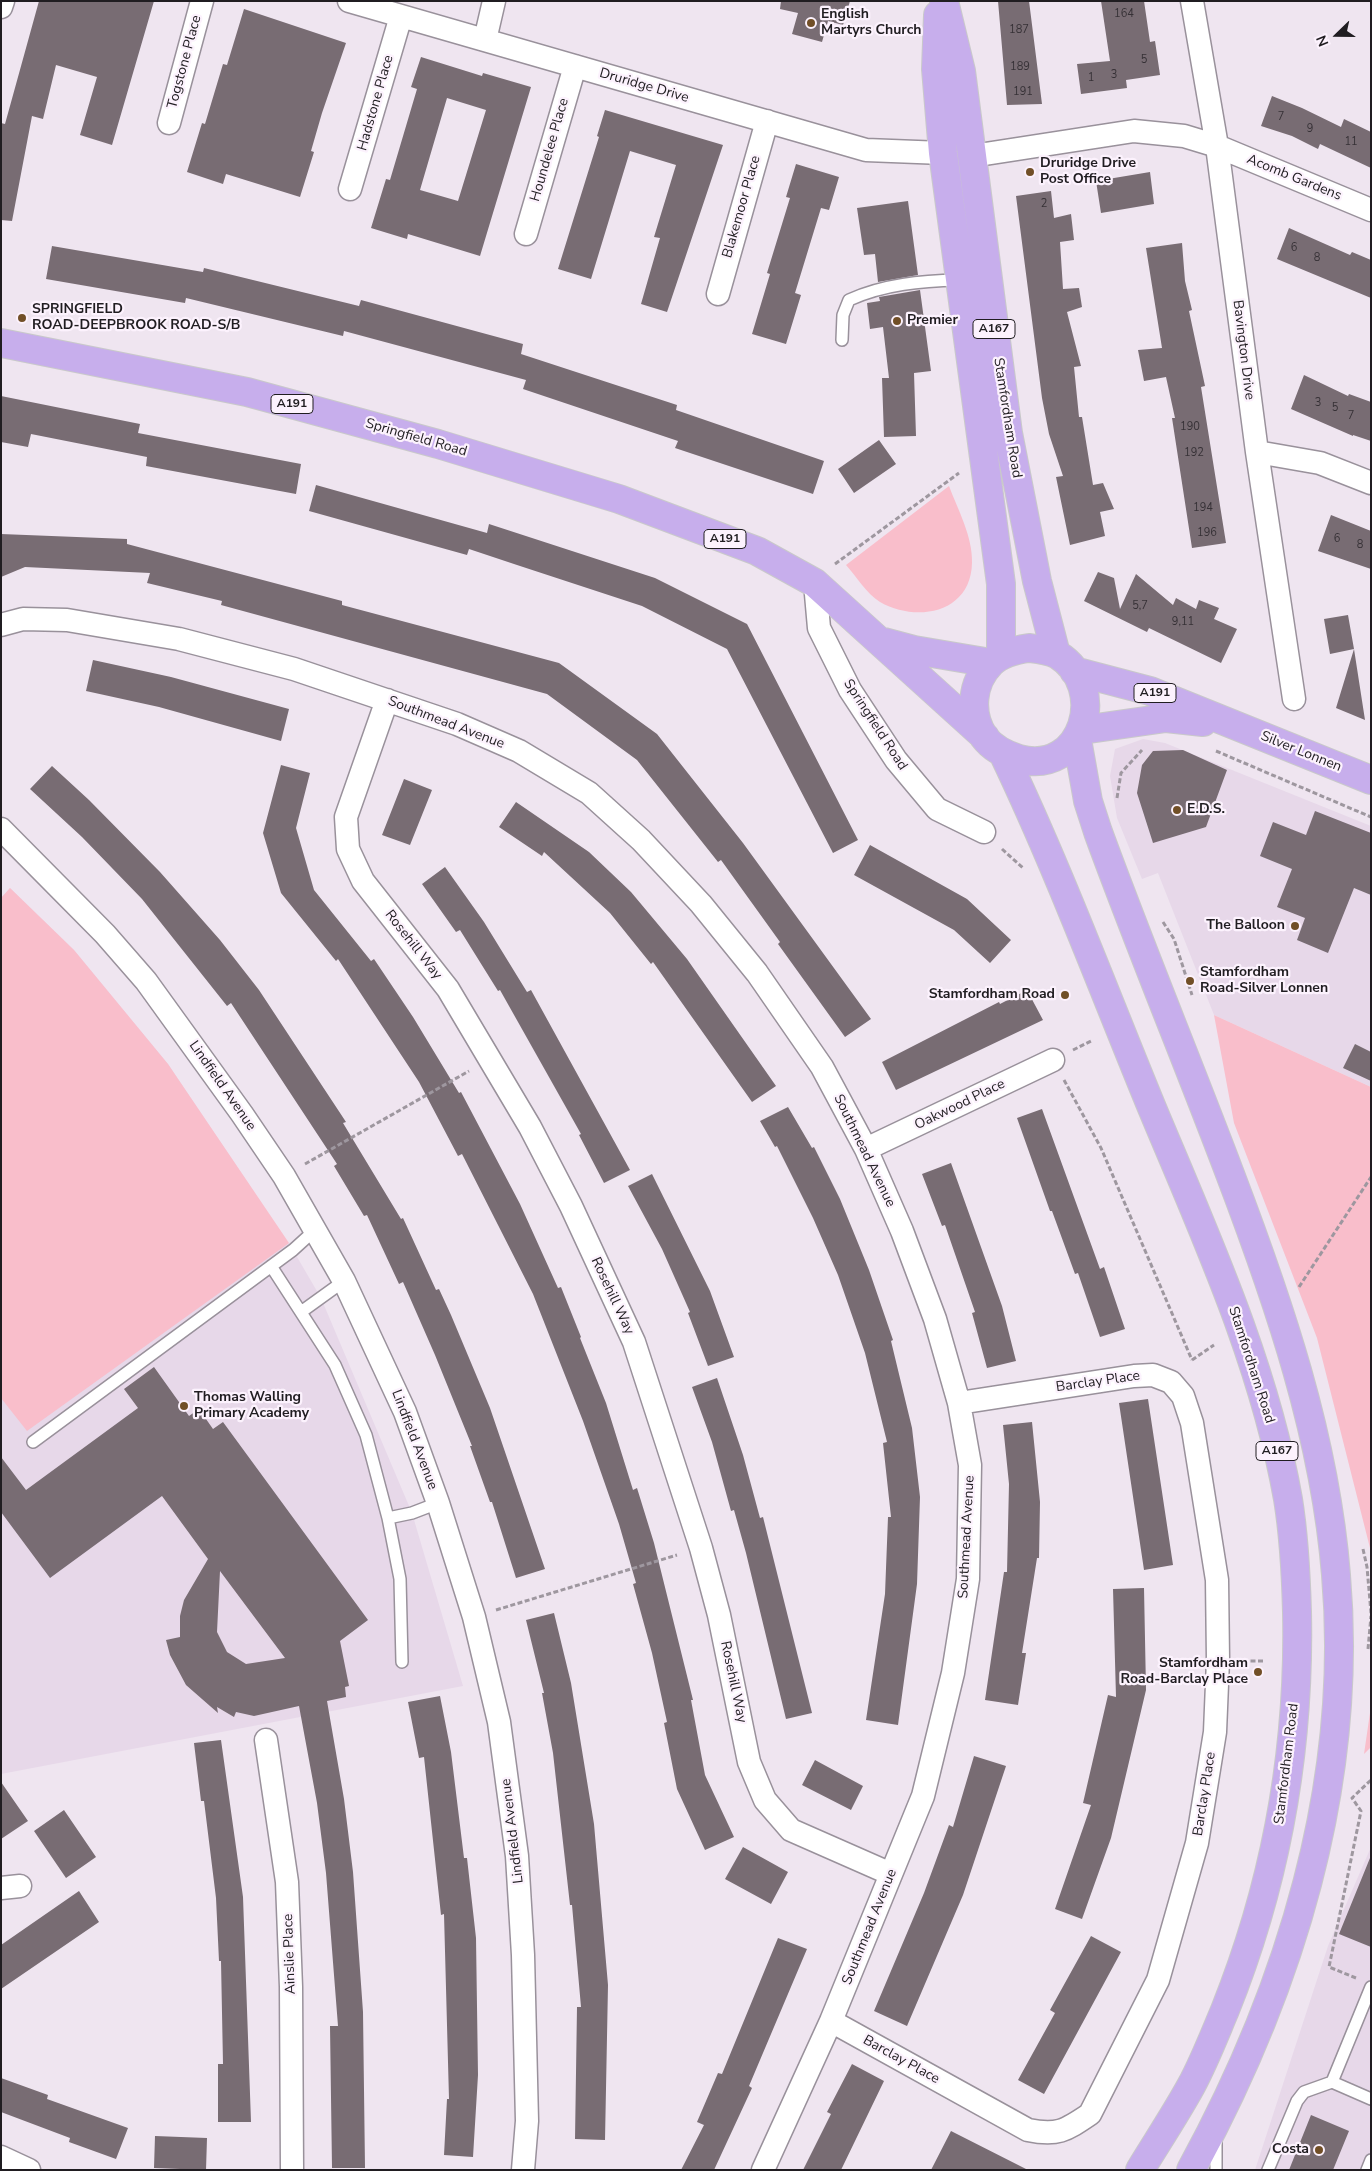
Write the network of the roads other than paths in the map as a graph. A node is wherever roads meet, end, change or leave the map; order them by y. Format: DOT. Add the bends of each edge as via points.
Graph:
graph roads {
  1 [pos="3,1"];
  2 [pos="202,1"];
  3 [pos="349,1"];
  4 [pos="494,1"];
  5 [pos="939,1"];
  6 [pos="944,1"];
  7 [pos="1192,1"];
  8 [pos="1,7"];
  9 [pos="401,16"];
  10 [pos="485,40"];
  11 [pos="575,66"];
  12 [pos="767,121"];
  13 [pos="169,123"];
  14 [pos="1217,146"];
  15 [pos="942,153"];
  16 [pos="972,156"];
  17 [pos="350,189"];
  18 [pos="1371,210"];
  19 [pos="526,234"];
  20 [pos="959,280"];
  21 [pos="718,294"];
  22 [pos="842,340"];
  23 [pos="1,342"];
  24 [pos="1257,452"];
  25 [pos="1371,483"];
  26 [pos="815,583"];
  27 [pos="1,625"];
  28 [pos="880,641"];
  29 [pos="996,660"];
  30 [pos="1065,663"];
  31 [pos="1294,699"];
  32 [pos="387,700"];
  33 [pos="1232,725"];
  34 [pos="1080,735"];
  35 [pos="994,745"];
  36 [pos="1371,780"];
  37 [pos="1,829"];
  38 [pos="984,832"];
  39 [pos="1053,1060"];
  40 [pos="866,1149"];
  41 [pos="315,1230"];
  42 [pos="271,1266"];
  43 [pos="344,1281"];
  44 [pos="301,1312"];
  45 [pos="960,1404"];
  46 [pos="33,1442"];
  47 [pos="438,1503"];
  48 [pos="388,1518"];
  49 [pos="402,1662"];
  50 [pos="266,1740"];
  51 [pos="891,1874"];
  52 [pos="1367,1984"];
  53 [pos="831,2021"];
  54 [pos="1332,2082"];
  55 [pos="1371,2099"];
  56 [pos="1216,2125"];
  57 [pos="1,2157"];
  58 [pos="1371,2160"];
  59 [pos="29,2170"];
  60 [pos="292,2170"];
  61 [pos="523,2170"];
  62 [pos="763,2170"];
  63 [pos="1140,2170"];
  64 [pos="1191,2170"];
  65 [pos="1216,2170"];
  66 [pos="1268,2170"];
  67 [pos="1367,2170"];
  1 -- 8 [label="street"];
  2 -- 13 [label="street, Togstone Place"];
  3 -- 9 [label="street, Druridge Drive"];
  4 -- 10 [label="street"];
  5 -- 15 [label="main road, Stamfordham Road / A167" via="936,69"];
  6 -- 16 [label="main road, Stamfordham Road / A167" via="961,71"];
  7 -- 14 [label="street, Bavington Drive"];
  9 -- 10 [label="street, Druridge Drive"];
  9 -- 17 [label="street, Hadstone Place"];
  10 -- 11 [label="street, Druridge Drive"];
  11 -- 12 [label="street, Druridge Drive"];
  11 -- 19 [label="street, Houndelee Place"];
  12 -- 15 [label="street, Druridge Drive" via="866,150"];
  12 -- 21 [label="street, Blakemoor Place"];
  14 -- 16 [label="street, Acomb Gardens" via="1184,136 1134,131"];
  14 -- 18 [label="street, Acomb Gardens"];
  14 -- 24 [label="street, Bavington Drive"];
  15 -- 20 [label="main road, Stamfordham Road / A167"];
  16 -- 30 [label="main road, Stamfordham Road / A167" via="1008,433 1037,581"];
  20 -- 22 [label="lane" via="918,282 866,292 849,300 843,315"];
  20 -- 29 [label="main road, Stamfordham Road / A167" via="1001,584"];
  23 -- 26 [label="main road, Springfield Road / A191" via="247,392 438,444 619,499 757,551"];
  24 -- 25 [label="street" via="1320,463"];
  24 -- 31 [label="street, Bavington Drive"];
  26 -- 28 [label="main road, Springfield Road / A191"];
  26 -- 38 [label="street, Springfield Road" via="819,628 850,690 896,760 937,810"];
  27 -- 32 [label="street, Southmead Avenue" via="23,619 67,620 178,639 294,670"];
  28 -- 29 [label="main road, Springfield Road / A191" via="914,650"];
  28 -- 35 [label="main road, Springfield Road / A191"];
  29 -- 30 [label="main road" via="1028,648"];
  29 -- 35 [label="main road" via="976,687 974,700 975,714"];
  30 -- 33 [label="main road, Silver Lonnen / A191" via="1150,691"];
  30 -- 34 [label="main road" via="1084,700 1085,716"];
  32 -- 40 [label="street, Southmead Avenue" via="457,724 519,751 589,793 641,840 758,972 822,1067"];
  32 -- 51 [label="street, Rosehill Way" via="346,817 348,849 363,881 448,990 530,1128 571,1206 634,1342 701,1548 719,1615 749,1762 765,1800 791,1830"];
  33 -- 34 [label="main road, Silver Lonnen / A191" via="1166,718"];
  33 -- 36 [label="main road, Silver Lonnen / A191"];
  34 -- 35 [label="main road" via="1061,753 1038,760 1025,760"];
  34 -- 56 [label="main road, A167" via="1088,802 1098,832 1251,1230 1285,1330 1302,1386 1318,1460 1336,1576 1338,1693 1317,1843 1286,1961 1241,2075"];
  35 -- 63 [label="main road, Stamfordham Road / A167" via="1055,868 1238,1319 1278,1456 1288,1502 1296,1570 1295,1727 1272,1866 1255,1928 1213,2038 1192,2084"];
  37 -- 41 [label="street, Lindfield Avenue" via="105,934 146,981 284,1176"];
  39 -- 40 [label="street, Oakwood Place"];
  40 -- 45 [label="street, Southmead Avenue" via="902,1231 935,1319"];
  41 -- 42 [label="lane"];
  41 -- 43 [label="street, Lindfield Avenue"];
  42 -- 44 [label="lane"];
  42 -- 46 [label="lane"];
  43 -- 44 [label="lane"];
  43 -- 47 [label="street, Lindfield Avenue" via="405,1412"];
  44 -- 48 [label="lane" via="335,1365 366,1435"];
  45 -- 51 [label="street, Southmead Avenue" via="970,1465 968,1579 953,1673 923,1796"];
  45 -- 53 [label="street, Barclay Place" via="1153,1375 1171,1382 1182,1396 1192,1423 1217,1580 1218,1660 1214,1732 1197,1843 1158,1980 1090,2114 1071,2126 1049,2135 1028,2130"];
  47 -- 48 [label="lane"];
  47 -- 61 [label="street, Lindfield Avenue" via="474,1617 499,1722 517,1856 523,1955 526,2111"];
  48 -- 49 [label="lane" via="400,1578"];
  50 -- 60 [label="street, Ainslie Place" via="287,1882"];
  51 -- 53 [label="street, Southmead Avenue"];
  52 -- 54 [label="lane"];
  53 -- 62 [label="street, Southmead Avenue"];
  54 -- 55 [label="lane"];
  54 -- 66 [label="lane" via="1304,2092 1297,2101"];
  56 -- 64 [label="main road, A167"];
  56 -- 65 [label="lane"];
  57 -- 59 [label="street"];
  58 -- 67 [label="lane"];
}
